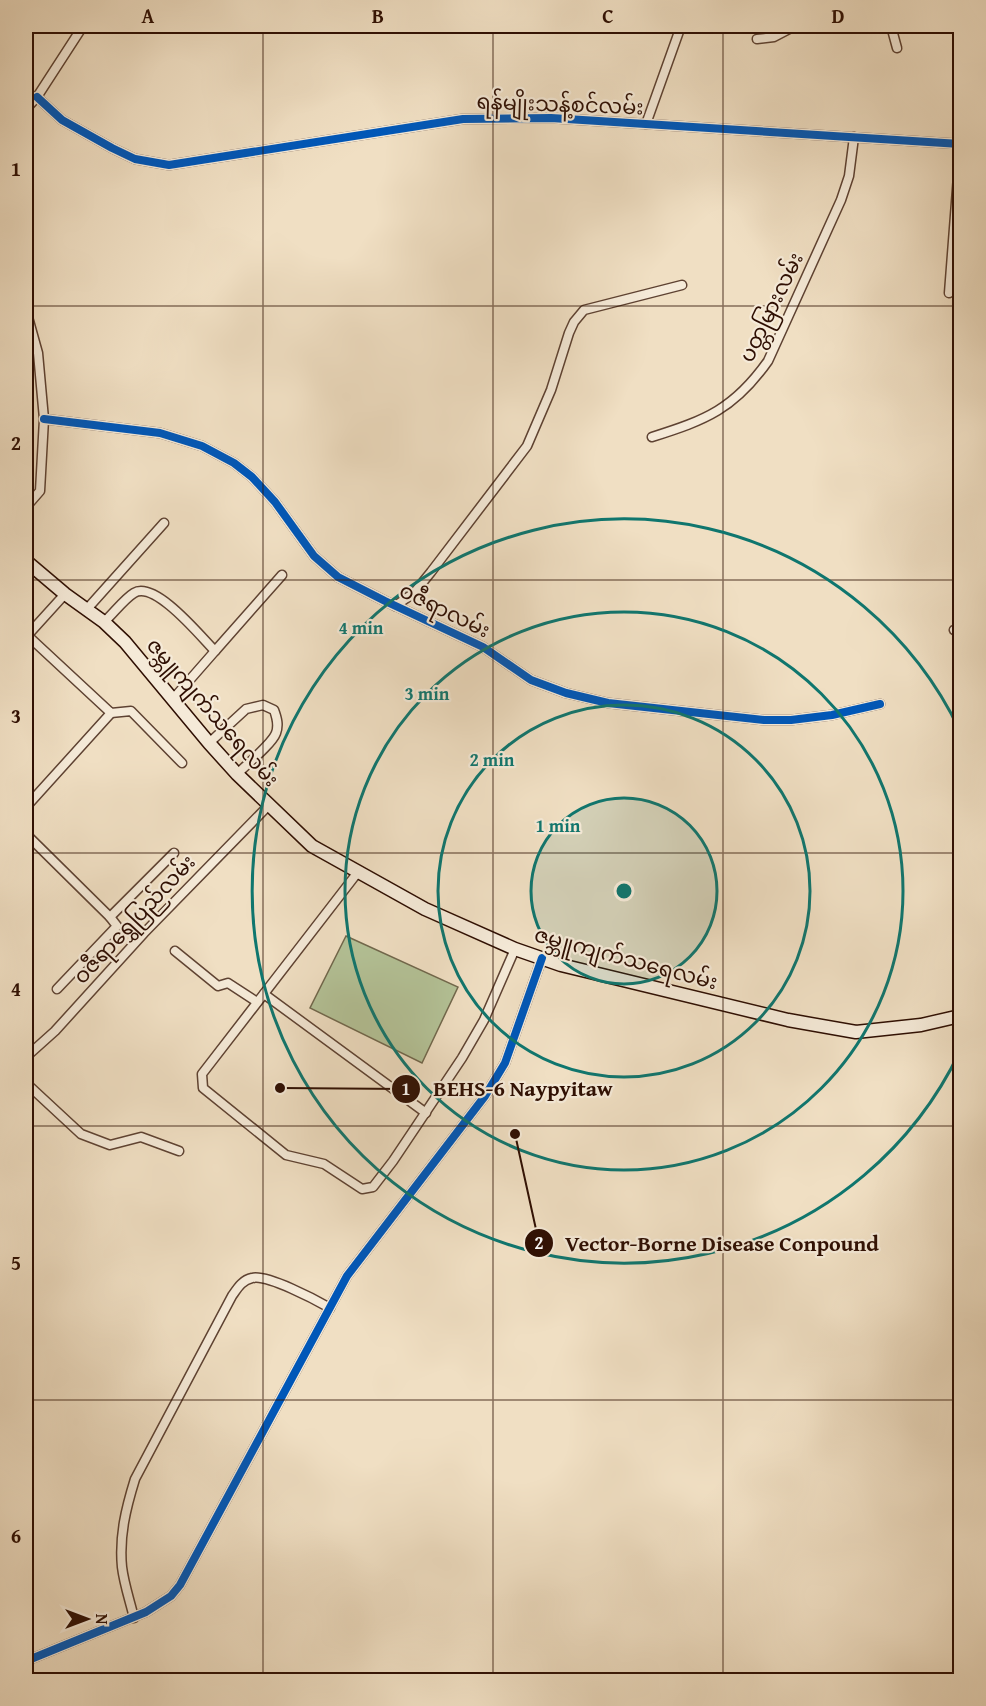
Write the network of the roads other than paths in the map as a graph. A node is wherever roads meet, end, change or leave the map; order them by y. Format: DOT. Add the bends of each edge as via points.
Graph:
graph roads {
  1 [pos="83,26"];
  2 [pos="681,26"];
  3 [pos="795,26"];
  4 [pos="891,26"];
  5 [pos="757,39"];
  6 [pos="897,48"];
  7 [pos="37,97"];
  8 [pos="26,109"];
  9 [pos="646,124"];
  10 [pos="854,137"];
  11 [pos="960,144"];
  12 [pos="960,160"];
  13 [pos="682,285"];
  14 [pos="949,293"];
  15 [pos="26,310"];
  16 [pos="44,419"];
  17 [pos="652,437"];
  18 [pos="26,507"];
  19 [pos="164,522"];
  20 [pos="26,561"];
  21 [pos="282,575"];
  22 [pos="65,594"];
  23 [pos="395,606"];
  24 [pos="87,609"];
  25 [pos="104,622"];
  26 [pos="26,636"];
  27 [pos="215,651"];
  28 [pos="173,699"];
  29 [pos="880,704"];
  30 [pos="111,713"];
  31 [pos="209,743"];
  32 [pos="183,763"];
  33 [pos="237,774"];
  34 [pos="269,805"];
  35 [pos="26,807"];
  36 [pos="26,834"];
  37 [pos="174,853"];
  38 [pos="358,872"];
  39 [pos="110,917"];
  40 [pos="515,949"];
  41 [pos="175,951"];
  42 [pos="542,958"];
  43 [pos="57,989"];
  44 [pos="264,994"];
  45 [pos="257,1002"];
  46 [pos="960,1016"];
  47 [pos="26,1057"];
  48 [pos="26,1083"];
  49 [pos="426,1113"];
  50 [pos="178,1151"];
  51 [pos="330,1308"];
  52 [pos="134,1618"];
  53 [pos="26,1661"];
  1 -- 7 [label="street"];
  2 -- 9 [label="street"];
  3 -- 5 [label="street" via="774,38"];
  4 -- 6 [label="street"];
  7 -- 8 [label="street"];
  7 -- 9 [label="street, ရန်မျိုးသန့်စင်လမ်း" via="62,120 112,148 135,159 169,165 463,119 551,118"];
  9 -- 10 [label="street, ရန်မျိုးသန့်စင်လမ်း"];
  10 -- 11 [label="street, ရန်မျိုးသန့်စင်လမ်း"];
  10 -- 17 [label="street, ပတ္တမြားလမ်း" via="841,200 768,361 742,393 724,407 687,426"];
  12 -- 14 [label="street"];
  13 -- 23 [label="street" via="584,310 569,333 527,446 414,593"];
  15 -- 16 [label="street" via="38,353"];
  16 -- 18 [label="street" via="40,491"];
  16 -- 23 [label="street, ဝဇီရာလမ်း" via="160,433 226,459 252,477 314,556 338,577"];
  19 -- 24 [label="street"];
  20 -- 22 [label="main road, ဇမ္ဘူကျက်သရေလမ်း"];
  21 -- 27 [label="street"];
  22 -- 24 [label="main road, ဇမ္ဘူကျက်သရေလမ်း"];
  22 -- 26 [label="street"];
  23 -- 29 [label="street, ဝဇီရာလမ်း" via="483,647 531,680 609,703 764,720 832,715"];
  24 -- 25 [label="main road, ဇမ္ဘူကျက်သရေလမ်း"];
  25 -- 27 [label="street" via="135,592 144,590 172,606"];
  25 -- 28 [label="main road, ဇမ္ဘူကျက်သရေလမ်း"];
  26 -- 30 [label="street"];
  27 -- 28 [label="street"];
  28 -- 31 [label="main road, ဇမ္ဘူကျက်သရေလမ်း"];
  30 -- 32 [label="street" via="130,711"];
  30 -- 35 [label="street"];
  31 -- 33 [label="main road, ဇမ္ဘူကျက်သရေလမ်း"];
  31 -- 33 [label="street" via="246,709 263,705 274,710 278,721 272,740"];
  33 -- 34 [label="main road, ဇမ္ဘူကျက်သရေလမ်း"];
  34 -- 38 [label="main road, ဇမ္ဘူကျက်သရေလမ်း" via="312,846"];
  34 -- 47 [label="street, ဝဇီရာရွှေပြည်လမ်း"];
  36 -- 39 [label="street"];
  37 -- 39 [label="street"];
  38 -- 40 [label="main road, ဇမ္ဘူကျက်သရေလမ်း" via="425,909"];
  38 -- 44 [label="street"];
  39 -- 43 [label="street" via="117,926"];
  40 -- 42 [label="main road, ဇမ္ဘူကျက်သရေလမ်း"];
  40 -- 49 [label="street" via="484,1020"];
  41 -- 45 [label="street" via="218,986 228,983"];
  42 -- 46 [label="main road, ဇမ္ဘူကျက်သရေလမ်း" via="788,1020 856,1032"];
  42 -- 51 [label="street" via="505,1063 490,1088 347,1276"];
  44 -- 45 [label="street"];
  44 -- 49 [label="street"];
  45 -- 49 [label="street" via="202,1074 203,1088 286,1155 324,1164 362,1189 373,1187"];
  48 -- 50 [label="street" via="81,1134 110,1145 141,1137"];
  51 -- 52 [label="street" via="180,1585 171,1596"];
  51 -- 52 [label="street" via="261,1278 240,1284 232,1296 135,1479 127,1505 122,1568"];
  52 -- 53 [label="street"];
}
